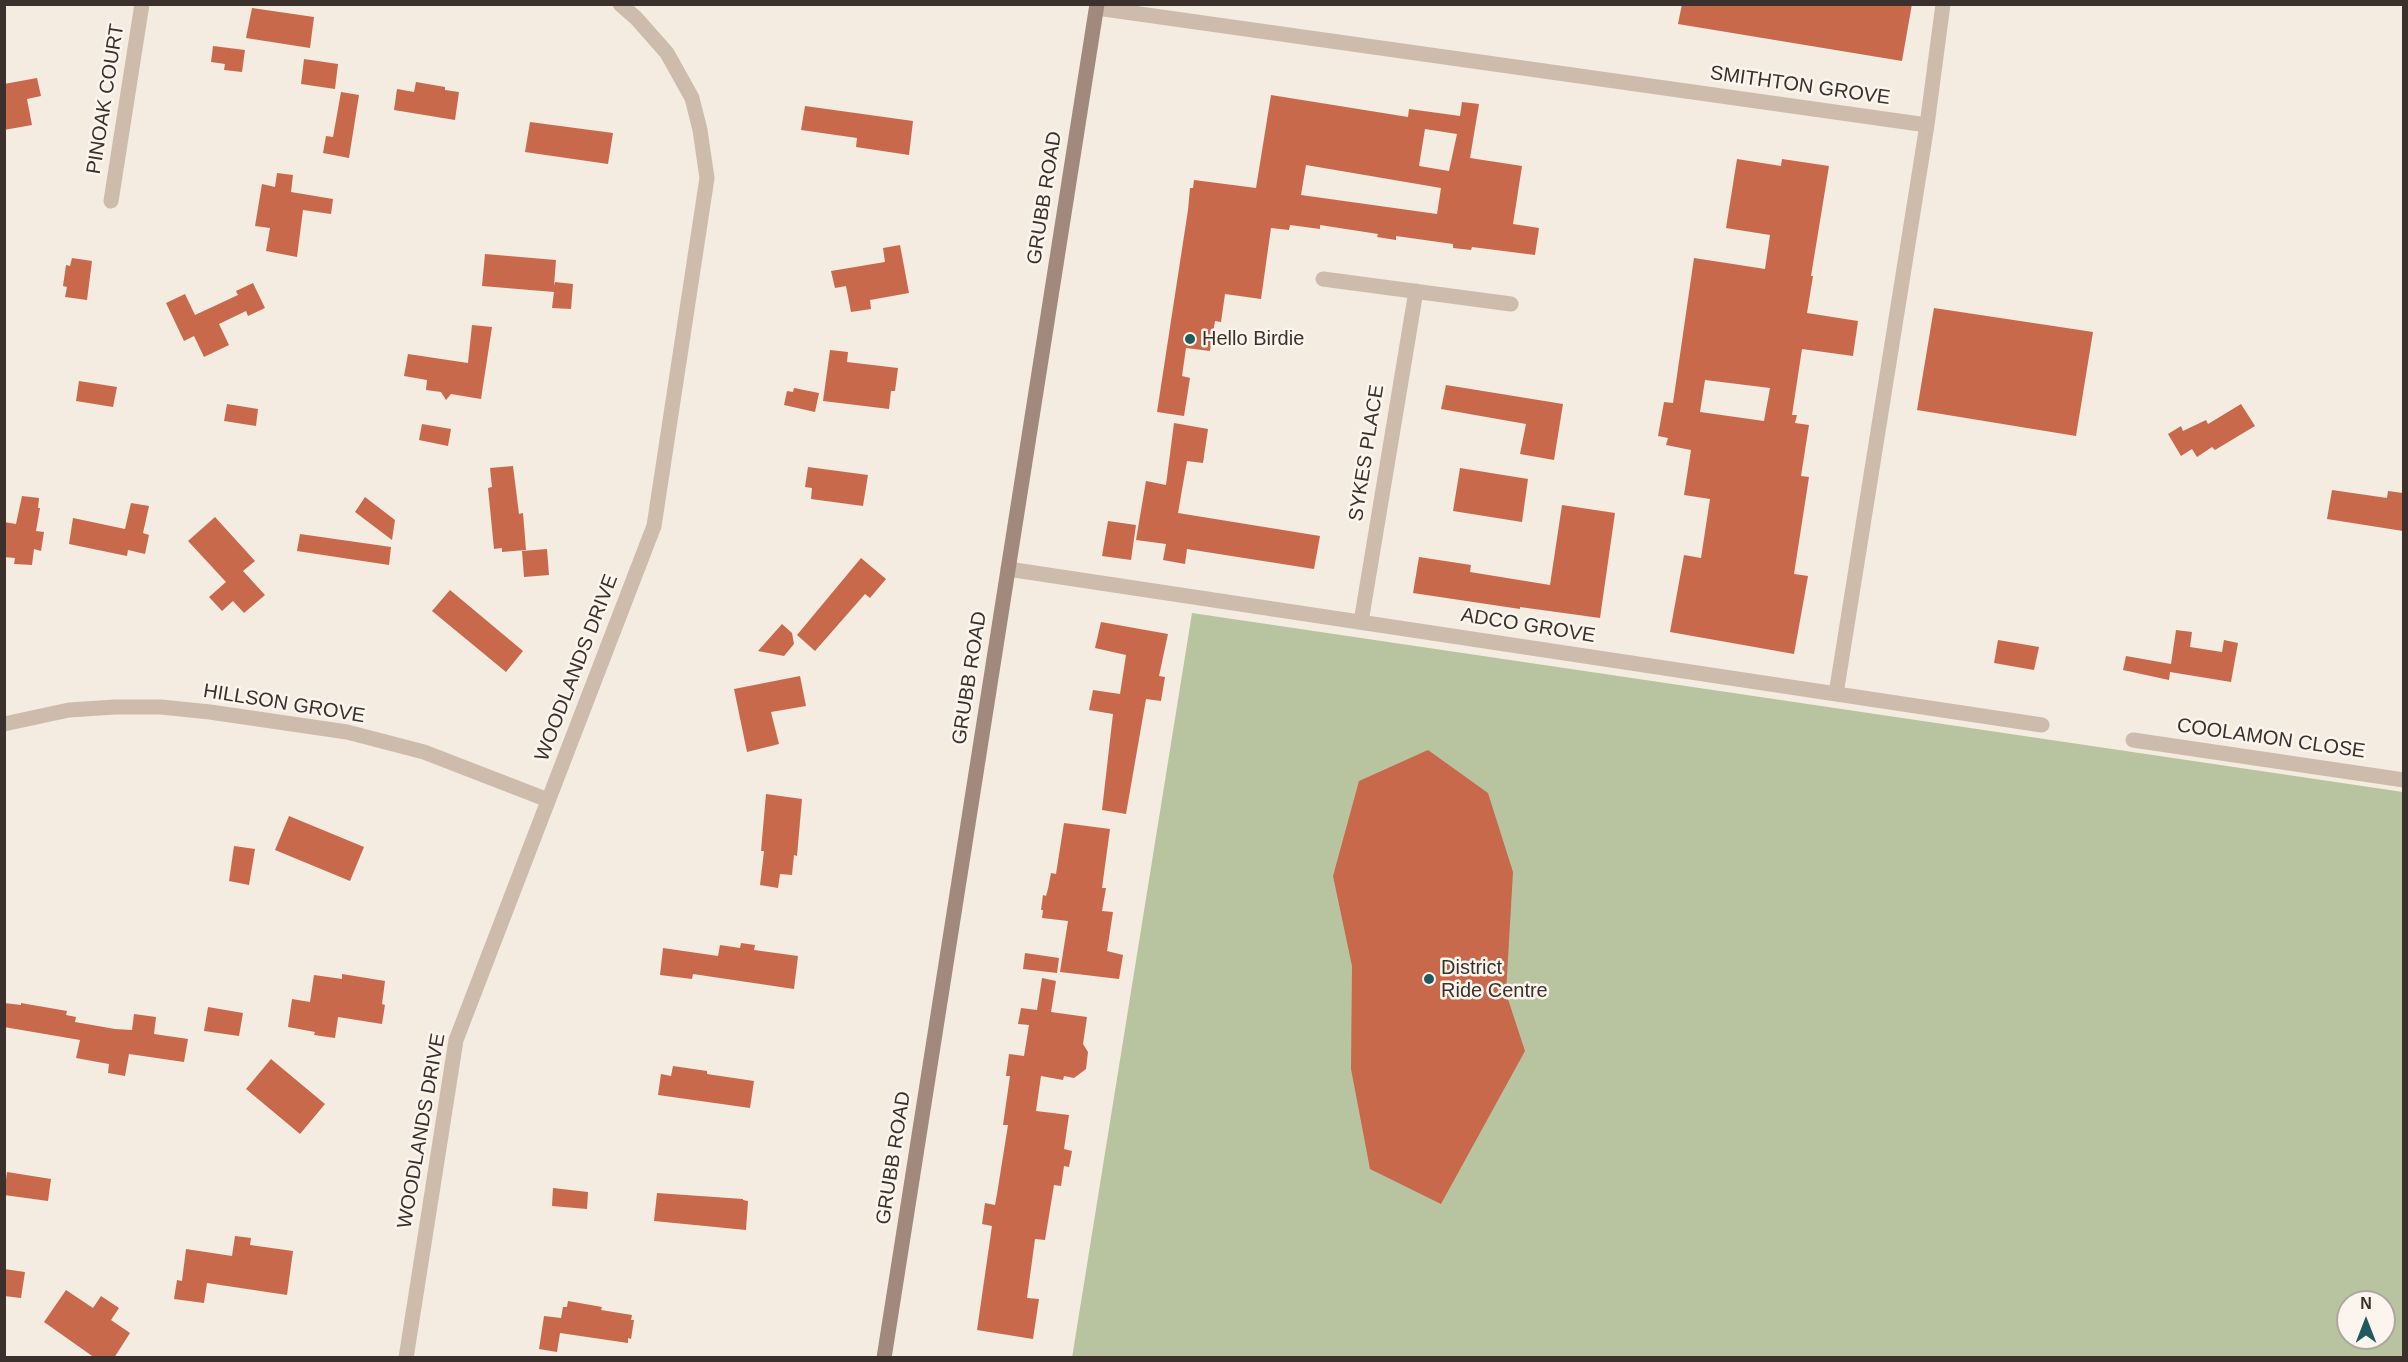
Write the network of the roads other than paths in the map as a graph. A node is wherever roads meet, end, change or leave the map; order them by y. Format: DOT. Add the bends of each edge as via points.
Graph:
graph roads {
  1 [pos="142,4"];
  2 [pos="620,4"];
  3 [pos="1943,4"];
  4 [pos="1097,6"];
  5 [pos="1927,125"];
  6 [pos="111,201"];
  7 [pos="1323,279"];
  8 [pos="1416,291"];
  9 [pos="1511,304"];
  10 [pos="1008,569"];
  11 [pos="1361,622"];
  12 [pos="1836,694"];
  13 [pos="4,724"];
  14 [pos="2042,725"];
  15 [pos="2133,740"];
  16 [pos="2403,780"];
  17 [pos="548,800"];
  18 [pos="406,1358"];
  19 [pos="884,1358"];
  1 -- 6 [label="street, PINOAK COURT"];
  2 -- 17 [label="street, WOODLANDS DRIVE" via="668,53 692,98 706,178 654,526"];
  3 -- 5 [label="street"];
  4 -- 5 [label="street, SMITHTON GROVE"];
  4 -- 10 [label="main road, GRUBB ROAD"];
  5 -- 12 [label="street"];
  7 -- 8 [label="street"];
  8 -- 9 [label="street"];
  8 -- 11 [label="street, SYKES PLACE"];
  10 -- 11 [label="street, ADCO GROVE"];
  10 -- 19 [label="main road, GRUBB ROAD"];
  11 -- 12 [label="street, ADCO GROVE"];
  12 -- 14 [label="street, ADCO GROVE"];
  13 -- 17 [label="street, HILLSON GROVE" via="69,710 115,707 210,712 347,732 424,752"];
  15 -- 16 [label="street, COOLAMON CLOSE"];
  17 -- 18 [label="street, WOODLANDS DRIVE" via="456,1040"];
}
